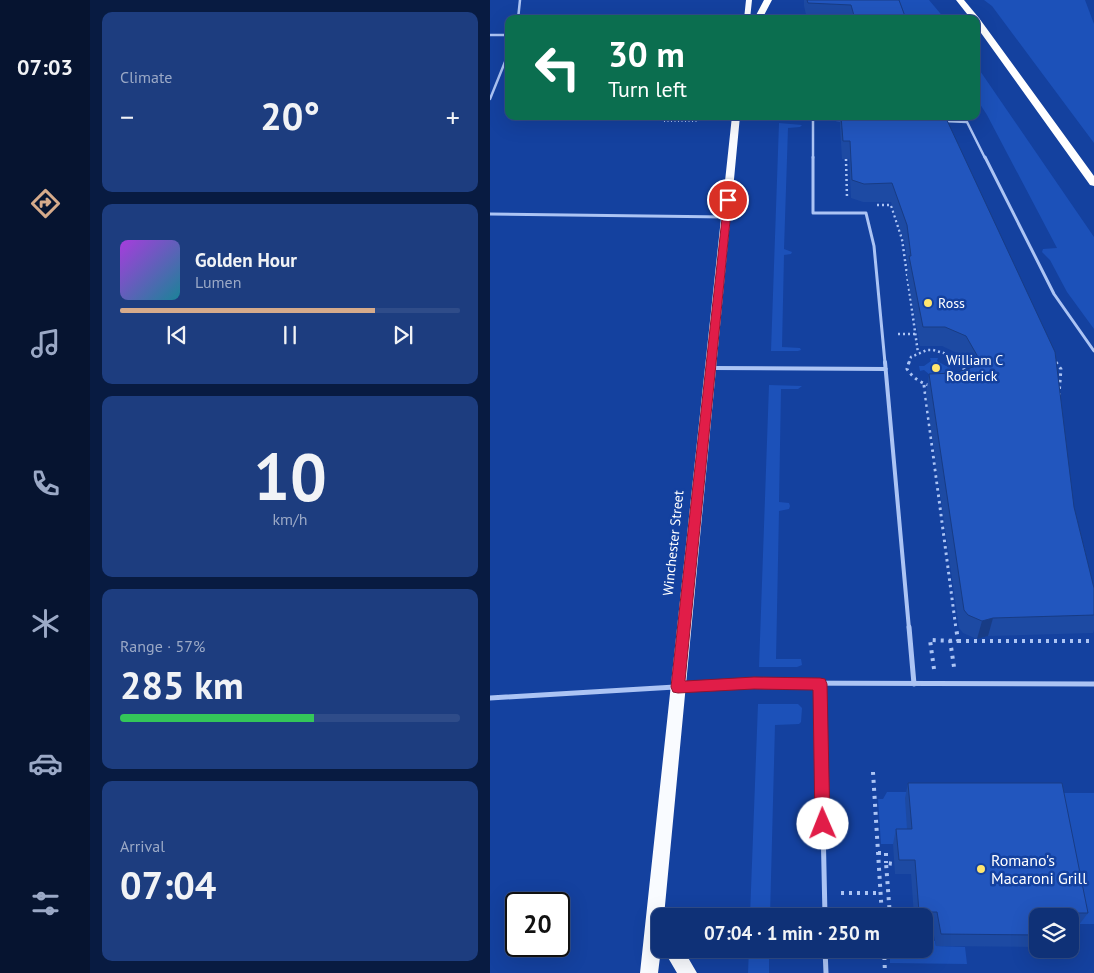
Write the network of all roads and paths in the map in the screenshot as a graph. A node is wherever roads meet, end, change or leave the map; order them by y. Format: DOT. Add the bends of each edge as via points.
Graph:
graph roads {
  1 [pos="520,0"];
  2 [pos="749,0"];
  3 [pos="768,0"];
  4 [pos="960,0"];
  5 [pos="518,15"];
  6 [pos="747,15"];
  7 [pos="760,15"];
  8 [pos="973,15"];
  9 [pos="980,25"];
  10 [pos="505,34"];
  11 [pos="490,35"];
  12 [pos="505,62"];
  13 [pos="490,99"];
  14 [pos="736,120"];
  15 [pos="813,120"];
  16 [pos="842,120"];
  17 [pos="664,121"];
  18 [pos="698,121"];
  19 [pos="851,121"];
  20 [pos="942,121"];
  21 [pos="1094,183"];
  22 [pos="490,214"];
  23 [pos="726,217"];
  24 [pos="1094,350"];
  25 [pos="1053,358"];
  26 [pos="962,365"];
  27 [pos="968,365"];
  28 [pos="1052,365"];
  29 [pos="1058,365"];
  30 [pos="711,368"];
  31 [pos="886,369"];
  32 [pos="963,374"];
  33 [pos="970,374"];
  34 [pos="1054,374"];
  35 [pos="1060,374"];
  36 [pos="924,385"];
  37 [pos="1059,399"];
  38 [pos="950,640"];
  39 [pos="958,641"];
  40 [pos="1094,641"];
  41 [pos="934,668"];
  42 [pos="820,684"];
  43 [pos="914,684"];
  44 [pos="956,684"];
  45 [pos="1094,684"];
  46 [pos="678,687"];
  47 [pos="490,698"];
  48 [pos="873,772"];
  49 [pos="878,853"];
  50 [pos="886,863"];
  51 [pos="895,864"];
  52 [pos="824,893"];
  53 [pos="880,893"];
  54 [pos="658,908"];
  55 [pos="825,908"];
  56 [pos="881,908"];
  57 [pos="889,908"];
  58 [pos="652,958"];
  59 [pos="678,958"];
  60 [pos="825,958"];
  61 [pos="884,958"];
  62 [pos="649,973"];
  63 [pos="688,973"];
  64 [pos="826,973"];
  65 [pos="885,973"];
  1 -- 5 [label="lane"];
  2 -- 6 [label="main road"];
  3 -- 7 [label="highway"];
  4 -- 8 [label="highway"];
  9 -- 21 [label="highway"];
  10 -- 11 [label="lane"];
  12 -- 13 [label="lane"];
  14 -- 23 [label="main road, Winchester Street"];
  15 -- 31 [label="lane" via="813,213 866,213 874,246"];
  16 -- 19 [label="lane"];
  17 -- 18 [label="path"];
  20 -- 24 [label="lane" via="967,122 1054,294"];
  22 -- 23 [label="lane"];
  23 -- 30 [label="main road, Winchester Street"];
  25 -- 29 [label="path"];
  26 -- 27 [label="path"];
  26 -- 32 [label="path"];
  26 -- 36 [label="path" via="946,352 926,350 918,353 911,357 907,369"];
  28 -- 29 [label="path"];
  29 -- 35 [label="path"];
  30 -- 31 [label="lane"];
  30 -- 46 [label="main road, Winchester Street"];
  31 -- 43 [label="lane"];
  32 -- 33 [label="path"];
  32 -- 36 [label="path" via="960,380 944,387"];
  34 -- 35 [label="path"];
  35 -- 37 [label="path"];
  36 -- 39 [label="path"];
  38 -- 39 [label="path"];
  38 -- 41 [label="path" via="930,640"];
  38 -- 44 [label="path"];
  39 -- 40 [label="path"];
  42 -- 43 [label="lane"];
  42 -- 46 [label="lane"];
  42 -- 52 [label="lane"];
  43 -- 44 [label="lane"];
  44 -- 45 [label="lane"];
  46 -- 47 [label="lane"];
  46 -- 54 [label="main road, Winchester Street"];
  48 -- 49 [label="path"];
  49 -- 50 [label="path" via="886,853"];
  49 -- 53 [label="path"];
  50 -- 51 [label="path"];
  50 -- 57 [label="path"];
  52 -- 53 [label="path"];
  52 -- 55 [label="lane"];
  53 -- 56 [label="path"];
  58 -- 62 [label="main road, Winchester Street"];
  59 -- 63 [label="main road"];
  60 -- 64 [label="lane"];
  61 -- 65 [label="path"];
}
